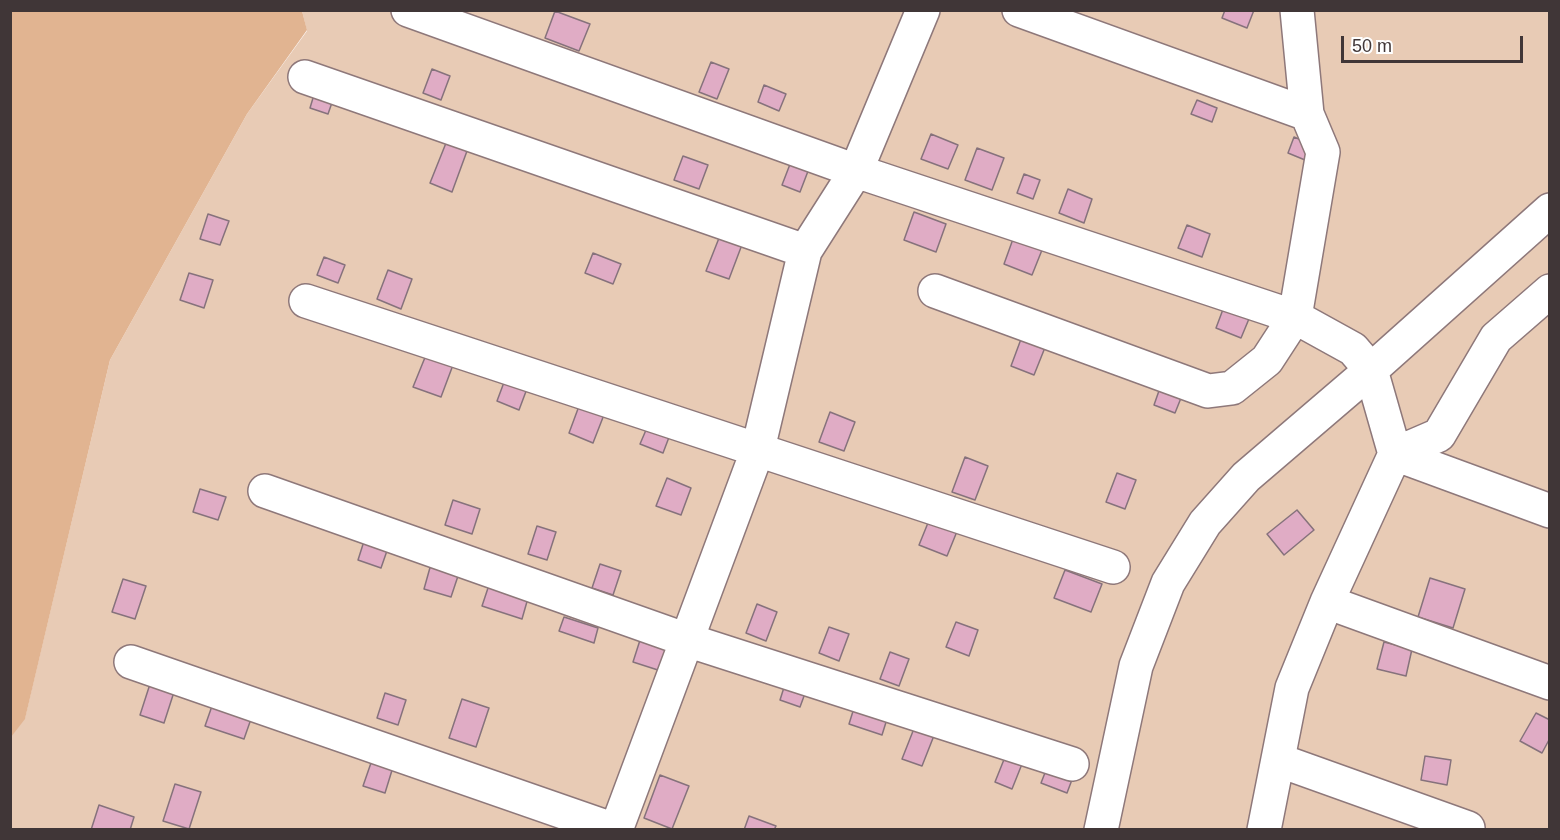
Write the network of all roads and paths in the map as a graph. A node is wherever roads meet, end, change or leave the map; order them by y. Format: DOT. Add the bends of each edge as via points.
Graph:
graph roads {
  1 [pos="408,10"];
  2 [pos="923,10"];
  3 [pos="1019,10"];
  4 [pos="1297,10"];
  5 [pos="305,77"];
  6 [pos="1307,114"];
  7 [pos="856,171"];
  8 [pos="1550,210"];
  9 [pos="805,251"];
  10 [pos="936,291"];
  11 [pos="1550,291"];
  12 [pos="306,301"];
  13 [pos="1295,317"];
  14 [pos="1371,370"];
  15 [pos="758,449"];
  16 [pos="1395,454"];
  17 [pos="265,491"];
  18 [pos="1550,511"];
  19 [pos="1113,567"];
  20 [pos="1327,602"];
  21 [pos="687,640"];
  22 [pos="131,662"];
  23 [pos="1550,683"];
  24 [pos="1278,760"];
  25 [pos="1072,764"];
  26 [pos="1468,828"];
  27 [pos="616,830"];
  28 [pos="1101,830"];
  29 [pos="1264,830"];
  1 -- 7 [label="street"];
  2 -- 7 [label="street"];
  3 -- 6 [label="street"];
  4 -- 6 [label="street"];
  5 -- 9 [label="street"];
  6 -- 13 [label="street" via="1323,152"];
  7 -- 9 [label="street"];
  7 -- 13 [label="street"];
  8 -- 14 [label="street"];
  9 -- 15 [label="street"];
  10 -- 13 [label="street" via="1208,391 1232,388 1267,360"];
  11 -- 16 [label="street" via="1496,338 1439,435"];
  12 -- 15 [label="street"];
  13 -- 14 [label="street" via="1353,349"];
  14 -- 16 [label="street"];
  14 -- 28 [label="street" via="1246,477 1205,523 1168,583 1136,666"];
  15 -- 19 [label="street"];
  15 -- 21 [label="street"];
  16 -- 18 [label="street"];
  16 -- 20 [label="street"];
  17 -- 21 [label="street"];
  20 -- 23 [label="street"];
  20 -- 24 [label="street" via="1292,688"];
  21 -- 25 [label="street"];
  21 -- 27 [label="street"];
  22 -- 27 [label="street"];
  24 -- 26 [label="street"];
  24 -- 29 [label="street"];
}
